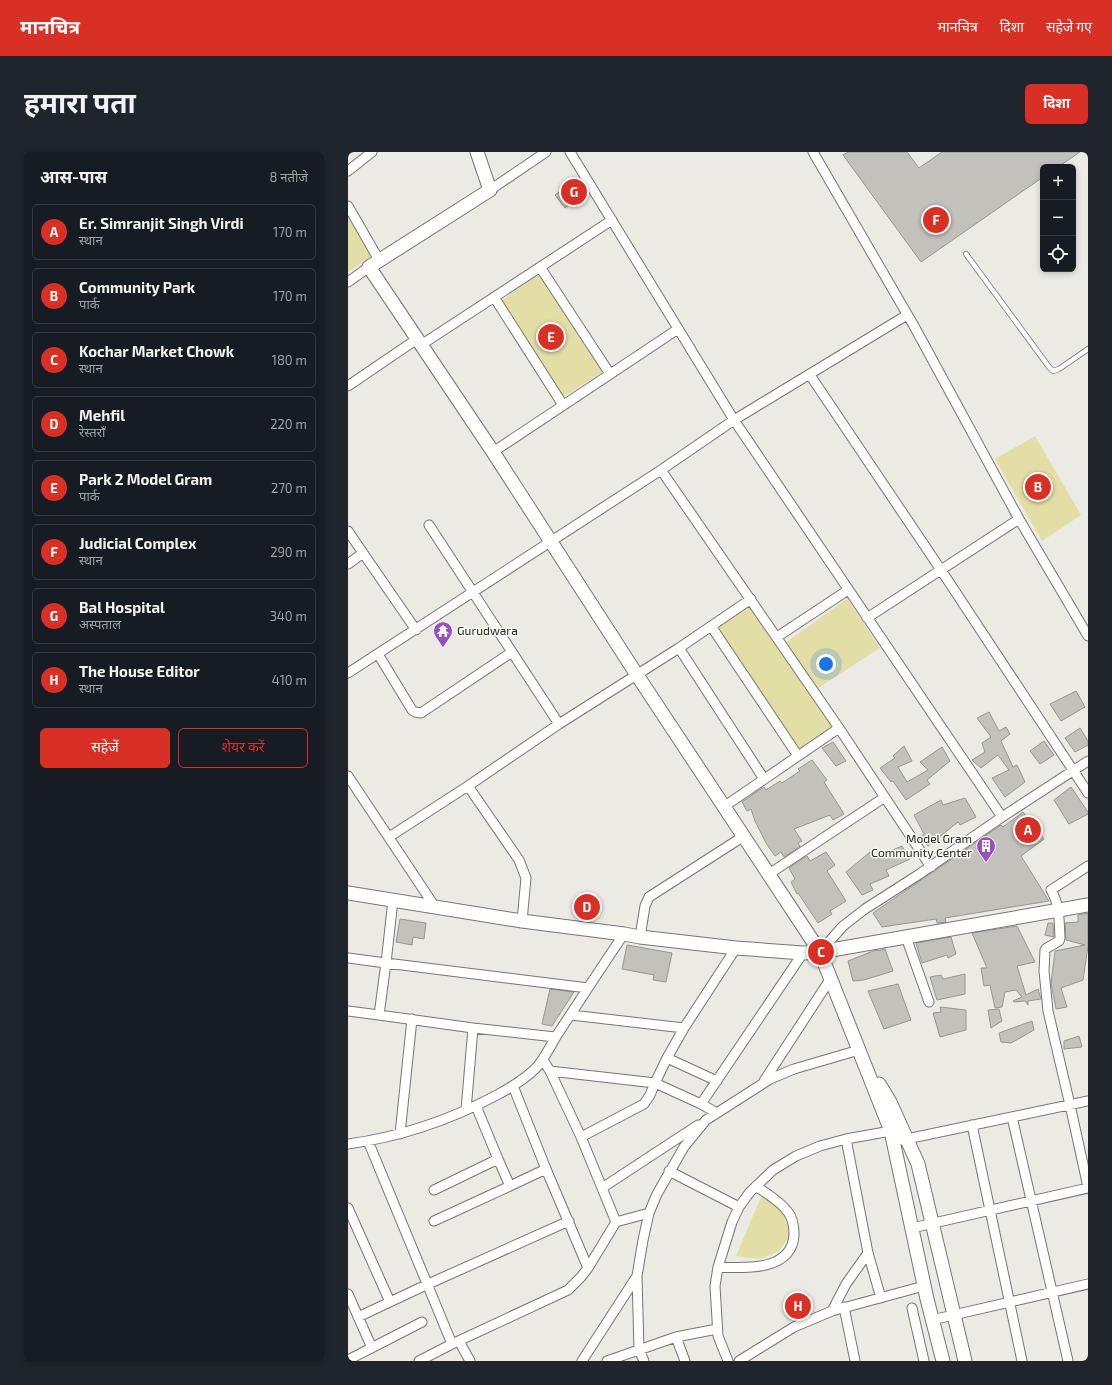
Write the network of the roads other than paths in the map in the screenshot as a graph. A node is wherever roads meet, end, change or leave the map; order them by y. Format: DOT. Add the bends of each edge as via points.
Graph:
graph roads {
  1 [pos="372,152"];
  2 [pos="477,152"];
  3 [pos="546,152"];
  4 [pos="570,152"];
  5 [pos="813,152"];
  6 [pos="348,171"];
  7 [pos="490,190"];
  8 [pos="348,206"];
  9 [pos="612,220"];
  10 [pos="966,254"];
  11 [pos="374,263"];
  12 [pos="540,267"];
  13 [pos="348,282"];
  14 [pos="494,297"];
  15 [pos="907,315"];
  16 [pos="678,329"];
  17 [pos="419,342"];
  18 [pos="1088,349"];
  19 [pos="610,374"];
  20 [pos="810,375"];
  21 [pos="348,386"];
  22 [pos="563,405"];
  23 [pos="734,420"];
  24 [pos="493,452"];
  25 [pos="661,470"];
  26 [pos="1019,519"];
  27 [pos="429,525"];
  28 [pos="348,531"];
  29 [pos="551,540"];
  30 [pos="363,553"];
  31 [pos="348,564"];
  32 [pos="941,570"];
  33 [pos="848,590"];
  34 [pos="473,592"];
  35 [pos="751,599"];
  36 [pos="867,618"];
  37 [pos="711,626"];
  38 [pos="416,630"];
  39 [pos="1088,636"];
  40 [pos="777,637"];
  41 [pos="679,648"];
  42 [pos="512,652"];
  43 [pos="378,654"];
  44 [pos="348,673"];
  45 [pos="637,675"];
  46 [pos="559,724"];
  47 [pos="839,728"];
  48 [pos="798,756"];
  49 [pos="1088,761"];
  50 [pos="1074,770"];
  51 [pos="348,776"];
  52 [pos="764,779"];
  53 [pos="468,786"];
  54 [pos="1088,793"];
  55 [pos="885,797"];
  56 [pos="725,806"];
  57 [pos="1002,817"];
  58 [pos="744,836"];
  59 [pos="389,837"];
  60 [pos="930,866"];
  61 [pos="1088,866"];
  62 [pos="769,874"];
  63 [pos="348,893"];
  64 [pos="393,900"];
  65 [pos="1088,905"];
  66 [pos="435,908"];
  67 [pos="1058,910"];
  68 [pos="522,921"];
  69 [pos="624,934"];
  70 [pos="640,937"];
  71 [pos="906,937"];
  72 [pos="736,948"];
  73 [pos="820,952"];
  74 [pos="803,953"];
  75 [pos="348,958"];
  76 [pos="386,962"];
  77 [pos="831,978"];
  78 [pos="588,988"];
  79 [pos="929,1002"];
  80 [pos="348,1011"];
  81 [pos="379,1015"];
  82 [pos="571,1015"];
  83 [pos="412,1019"];
  84 [pos="473,1028"];
  85 [pos="684,1028"];
  86 [pos="555,1037"];
  87 [pos="859,1050"];
  88 [pos="667,1058"];
  89 [pos="543,1060"];
  90 [pos="866,1068"];
  91 [pos="550,1071"];
  92 [pos="717,1081"];
  93 [pos="655,1083"];
  94 [pos="763,1083"];
  95 [pos="513,1086"];
  96 [pos="1088,1101"];
  97 [pos="701,1104"];
  98 [pos="1070,1105"];
  99 [pos="476,1106"];
  100 [pos="466,1110"];
  101 [pos="717,1113"];
  102 [pos="1012,1117"];
  103 [pos="706,1120"];
  104 [pos="972,1125"];
  105 [pos="400,1134"];
  106 [pos="892,1136"];
  107 [pos="582,1137"];
  108 [pos="846,1139"];
  109 [pos="908,1139"];
  110 [pos="368,1141"];
  111 [pos="348,1144"];
  112 [pos="498,1159"];
  113 [pos="546,1169"];
  114 [pos="669,1171"];
  115 [pos="510,1186"];
  116 [pos="756,1186"];
  117 [pos="602,1188"];
  118 [pos="1088,1188"];
  119 [pos="434,1190"];
  120 [pos="1032,1201"];
  121 [pos="739,1207"];
  122 [pos="348,1208"];
  123 [pos="990,1210"];
  124 [pos="649,1213"];
  125 [pos="434,1221"];
  126 [pos="569,1221"];
  127 [pos="616,1222"];
  128 [pos="932,1223"];
  129 [pos="912,1228"];
  130 [pos="868,1253"];
  131 [pos="718,1267"];
  132 [pos="588,1268"];
  133 [pos="637,1276"];
  134 [pos="426,1284"];
  135 [pos="1088,1284"];
  136 [pos="924,1286"];
  137 [pos="1052,1292"];
  138 [pos="348,1294"];
  139 [pos="881,1298"];
  140 [pos="390,1302"];
  141 [pos="1010,1302"];
  142 [pos="844,1307"];
  143 [pos="912,1308"];
  144 [pos="832,1311"];
  145 [pos="954,1315"];
  146 [pos="358,1317"];
  147 [pos="932,1320"];
  148 [pos="422,1322"];
  149 [pos="717,1329"];
  150 [pos="676,1337"];
  151 [pos="455,1343"];
  152 [pos="372,1348"];
  153 [pos="639,1350"];
  154 [pos="348,1360"];
  155 [pos="419,1361"];
  156 [pos="470,1361"];
  157 [pos="582,1361"];
  158 [pos="607,1361"];
  159 [pos="644,1361"];
  160 [pos="686,1361"];
  161 [pos="728,1361"];
  162 [pos="739,1361"];
  163 [pos="855,1361"];
  164 [pos="924,1361"];
  165 [pos="943,1361"];
  166 [pos="965,1361"];
  167 [pos="1022,1361"];
  168 [pos="1068,1361"];
  1 -- 6 [label="street"];
  2 -- 7 [label="street"];
  3 -- 7 [label="street"];
  4 -- 9 [label="street"];
  5 -- 15 [label="street"];
  7 -- 11 [label="street"];
  8 -- 11 [label="street"];
  9 -- 12 [label="street"];
  9 -- 16 [label="street"];
  10 -- 18 [label="lane" via="1049,368 1059,369"];
  11 -- 13 [label="street"];
  11 -- 17 [label="street"];
  12 -- 14 [label="street"];
  12 -- 19 [label="street"];
  14 -- 17 [label="street"];
  14 -- 22 [label="street"];
  15 -- 20 [label="street"];
  15 -- 26 [label="street"];
  16 -- 19 [label="street"];
  16 -- 23 [label="street"];
  17 -- 21 [label="street"];
  17 -- 24 [label="street"];
  19 -- 22 [label="street"];
  20 -- 23 [label="street"];
  20 -- 32 [label="street"];
  22 -- 24 [label="street"];
  23 -- 25 [label="street"];
  23 -- 33 [label="street"];
  24 -- 29 [label="street"];
  25 -- 29 [label="street"];
  25 -- 35 [label="street"];
  26 -- 32 [label="street"];
  26 -- 39 [label="street"];
  27 -- 34 [label="street"];
  28 -- 30 [label="street"];
  29 -- 34 [label="street"];
  29 -- 45 [label="street"];
  30 -- 31 [label="street"];
  30 -- 38 [label="street"];
  32 -- 36 [label="street"];
  32 -- 50 [label="street"];
  33 -- 36 [label="street"];
  33 -- 40 [label="street"];
  34 -- 38 [label="street"];
  34 -- 42 [label="street"];
  35 -- 37 [label="street"];
  35 -- 40 [label="street"];
  36 -- 57 [label="street"];
  37 -- 41 [label="street"];
  37 -- 48 [label="street"];
  38 -- 43 [label="street"];
  40 -- 47 [label="street"];
  41 -- 45 [label="street"];
  41 -- 52 [label="street"];
  42 -- 43 [label="street" via="421,713 412,710"];
  42 -- 46 [label="street"];
  43 -- 44 [label="street"];
  45 -- 46 [label="street"];
  45 -- 56 [label="street"];
  46 -- 53 [label="street"];
  47 -- 48 [label="street"];
  47 -- 55 [label="street"];
  48 -- 52 [label="street"];
  49 -- 50 [label="street"];
  50 -- 54 [label="street"];
  50 -- 57 [label="street"];
  51 -- 59 [label="street"];
  52 -- 56 [label="street"];
  53 -- 59 [label="street"];
  53 -- 68 [label="street" via="524,870 526,878"];
  55 -- 60 [label="street"];
  55 -- 62 [label="street"];
  56 -- 58 [label="street"];
  57 -- 60 [label="street"];
  58 -- 62 [label="street"];
  58 -- 70 [label="street" via="649,897"];
  59 -- 66 [label="street"];
  60 -- 73 [label="street" via="843,926"];
  61 -- 67 [label="street" via="1051,890"];
  62 -- 73 [label="street"];
  63 -- 64 [label="street"];
  64 -- 66 [label="street"];
  64 -- 76 [label="street"];
  65 -- 67 [label="street"];
  66 -- 68 [label="street"];
  67 -- 71 [label="street"];
  67 -- 98 [label="street" via="1060,938 1045,950 1044,971 1048,1011"];
  68 -- 69 [label="street"];
  69 -- 70 [label="street"];
  69 -- 78 [label="street"];
  70 -- 72 [label="street"];
  71 -- 73 [label="street"];
  71 -- 79 [label="street"];
  72 -- 74 [label="street"];
  72 -- 85 [label="street"];
  73 -- 74 [label="street"];
  73 -- 77 [label="street"];
  74 -- 92 [label="street"];
  75 -- 76 [label="street"];
  76 -- 78 [label="street"];
  76 -- 81 [label="street"];
  77 -- 87 [label="street"];
  77 -- 94 [label="street"];
  78 -- 82 [label="street"];
  80 -- 81 [label="street"];
  81 -- 83 [label="street"];
  82 -- 85 [label="street"];
  82 -- 86 [label="street"];
  83 -- 84 [label="street"];
  83 -- 105 [label="street"];
  84 -- 86 [label="street"];
  84 -- 100 [label="street"];
  85 -- 88 [label="street"];
  86 -- 89 [label="street"];
  87 -- 90 [label="street"];
  87 -- 94 [label="street" via="794,1068"];
  88 -- 92 [label="street"];
  88 -- 93 [label="street"];
  89 -- 91 [label="street"];
  89 -- 95 [label="street"];
  90 -- 106 [label="street"];
  90 -- 109 [label="street" via="890,1102"];
  91 -- 93 [label="street"];
  91 -- 107 [label="street"];
  92 -- 97 [label="street"];
  93 -- 97 [label="street"];
  93 -- 107 [label="street" via="644,1104"];
  94 -- 101 [label="street"];
  95 -- 99 [label="street"];
  95 -- 113 [label="street"];
  96 -- 98 [label="street"];
  97 -- 101 [label="street"];
  98 -- 102 [label="street"];
  98 -- 118 [label="street"];
  99 -- 100 [label="street"];
  99 -- 112 [label="street"];
  100 -- 105 [label="street"];
  101 -- 103 [label="street"];
  102 -- 104 [label="street"];
  102 -- 120 [label="street"];
  103 -- 114 [label="street"];
  103 -- 117 [label="street"];
  104 -- 109 [label="street"];
  104 -- 123 [label="street"];
  105 -- 110 [label="street"];
  106 -- 108 [label="street"];
  106 -- 109 [label="street"];
  106 -- 129 [label="street"];
  107 -- 117 [label="street"];
  108 -- 116 [label="street" via="796,1156 773,1170"];
  108 -- 130 [label="street"];
  109 -- 128 [label="street" via="918,1164"];
  110 -- 111 [label="street"];
  110 -- 134 [label="street"];
  112 -- 115 [label="street"];
  112 -- 119 [label="street"];
  113 -- 115 [label="street"];
  113 -- 126 [label="street"];
  114 -- 121 [label="street"];
  114 -- 124 [label="street"];
  115 -- 125 [label="street"];
  116 -- 121 [label="street"];
  116 -- 131 [label="street" via="788,1212 794,1230 793,1245 779,1260 769,1264 758,1267"];
  117 -- 127 [label="street"];
  118 -- 120 [label="street"];
  120 -- 123 [label="street"];
  120 -- 137 [label="street"];
  121 -- 131 [label="street"];
  122 -- 140 [label="street"];
  123 -- 128 [label="street"];
  123 -- 141 [label="street"];
  124 -- 127 [label="street"];
  124 -- 133 [label="street"];
  126 -- 132 [label="street"];
  126 -- 134 [label="street"];
  127 -- 132 [label="street"];
  128 -- 129 [label="street"];
  128 -- 145 [label="street"];
  129 -- 136 [label="street"];
  130 -- 139 [label="street"];
  130 -- 144 [label="street" via="846,1284"];
  131 -- 149 [label="street" via="715,1286"];
  132 -- 151 [label="street" via="568,1290"];
  133 -- 153 [label="street"];
  133 -- 157 [label="street"];
  134 -- 140 [label="street"];
  134 -- 151 [label="street"];
  135 -- 137 [label="street"];
  136 -- 139 [label="street"];
  136 -- 147 [label="street"];
  137 -- 141 [label="street"];
  137 -- 168 [label="street"];
  138 -- 146 [label="street"];
  139 -- 142 [label="street"];
  140 -- 146 [label="street"];
  141 -- 145 [label="street"];
  141 -- 167 [label="street"];
  142 -- 144 [label="street"];
  142 -- 163 [label="street"];
  143 -- 164 [label="street"];
  144 -- 162 [label="street" via="794,1327"];
  145 -- 147 [label="street"];
  145 -- 166 [label="street"];
  146 -- 152 [label="street"];
  147 -- 165 [label="street"];
  148 -- 152 [label="street"];
  149 -- 150 [label="street"];
  149 -- 161 [label="street"];
  150 -- 153 [label="street"];
  150 -- 160 [label="street"];
  151 -- 155 [label="street"];
  151 -- 156 [label="street"];
  152 -- 154 [label="street"];
  153 -- 158 [label="street"];
  153 -- 159 [label="street"];
}
